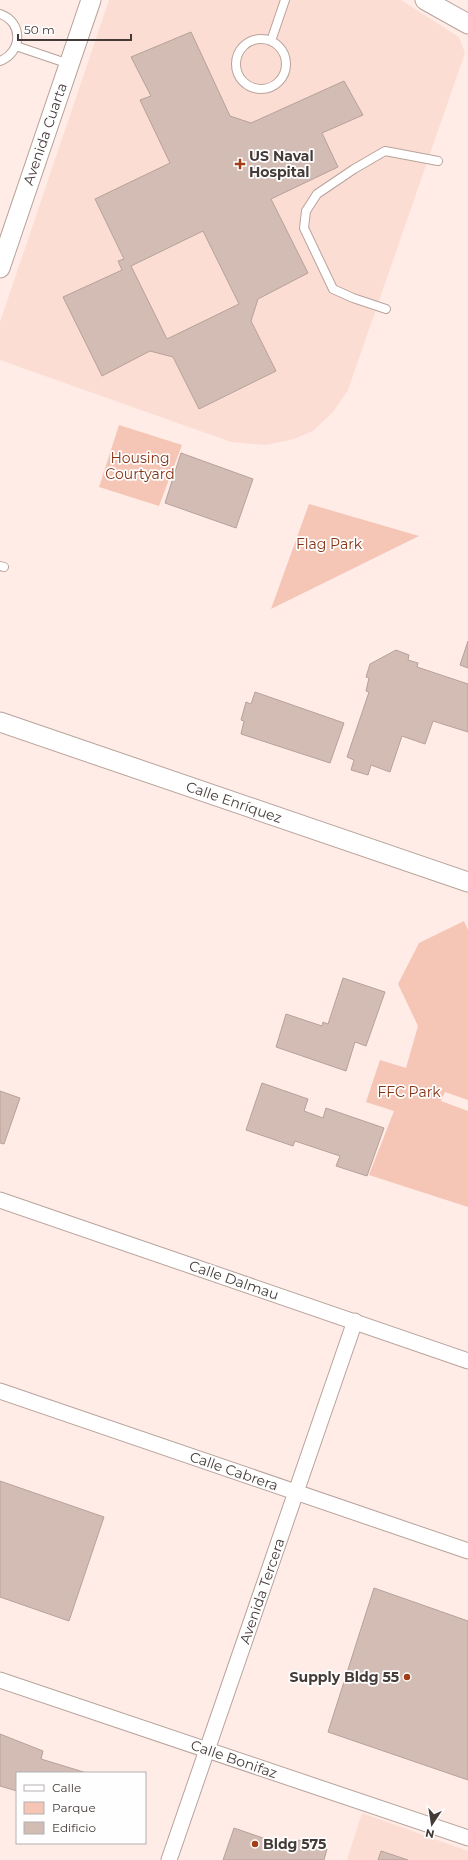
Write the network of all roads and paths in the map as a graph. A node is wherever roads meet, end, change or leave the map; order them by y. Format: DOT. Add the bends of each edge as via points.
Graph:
graph roads {
  1 [pos="91,0"];
  2 [pos="286,0"];
  3 [pos="425,0"];
  4 [pos="0,14"];
  5 [pos="468,24"];
  6 [pos="271,41"];
  7 [pos="16,46"];
  8 [pos="0,61"];
  9 [pos="69,64"];
  10 [pos="438,161"];
  11 [pos="0,268"];
  12 [pos="386,309"];
  13 [pos="0,722"];
  14 [pos="468,882"];
  15 [pos="0,1200"];
  16 [pos="355,1322"];
  17 [pos="468,1361"];
  18 [pos="0,1391"];
  19 [pos="296,1492"];
  20 [pos="468,1551"];
  21 [pos="0,1680"];
  22 [pos="207,1749"];
  23 [pos="468,1838"];
  24 [pos="169,1860"];
  1 -- 9 [label="street, Avenida Cuarta"];
  2 -- 6 [label="lane"];
  3 -- 5 [label="street"];
  4 -- 7 [label="lane" via="14,25 17,32"];
  6 -- 6 [label="lane" via="255,39 238,52 235,64 237,73 247,86 263,90 271,88 284,76 285,56"];
  7 -- 8 [label="lane" via="12,53"];
  7 -- 9 [label="lane"];
  9 -- 11 [label="street, Avenida Cuarta" via="8,232"];
  10 -- 12 [label="lane" via="385,151 354,168 317,194 306,211 304,228 333,289"];
  13 -- 14 [label="street, Calle Enríquez"];
  15 -- 16 [label="street, Calle Dalmau"];
  16 -- 17 [label="street, Calle Dalmau"];
  16 -- 19 [label="street, Avenida Tercera"];
  18 -- 19 [label="street, Calle Cabrera"];
  19 -- 20 [label="street, Calle Cabrera"];
  19 -- 22 [label="street, Avenida Tercera"];
  21 -- 22 [label="street, Calle Bonifaz"];
  22 -- 23 [label="street, Calle Bonifaz"];
  22 -- 24 [label="street, Avenida Tercera"];
}
